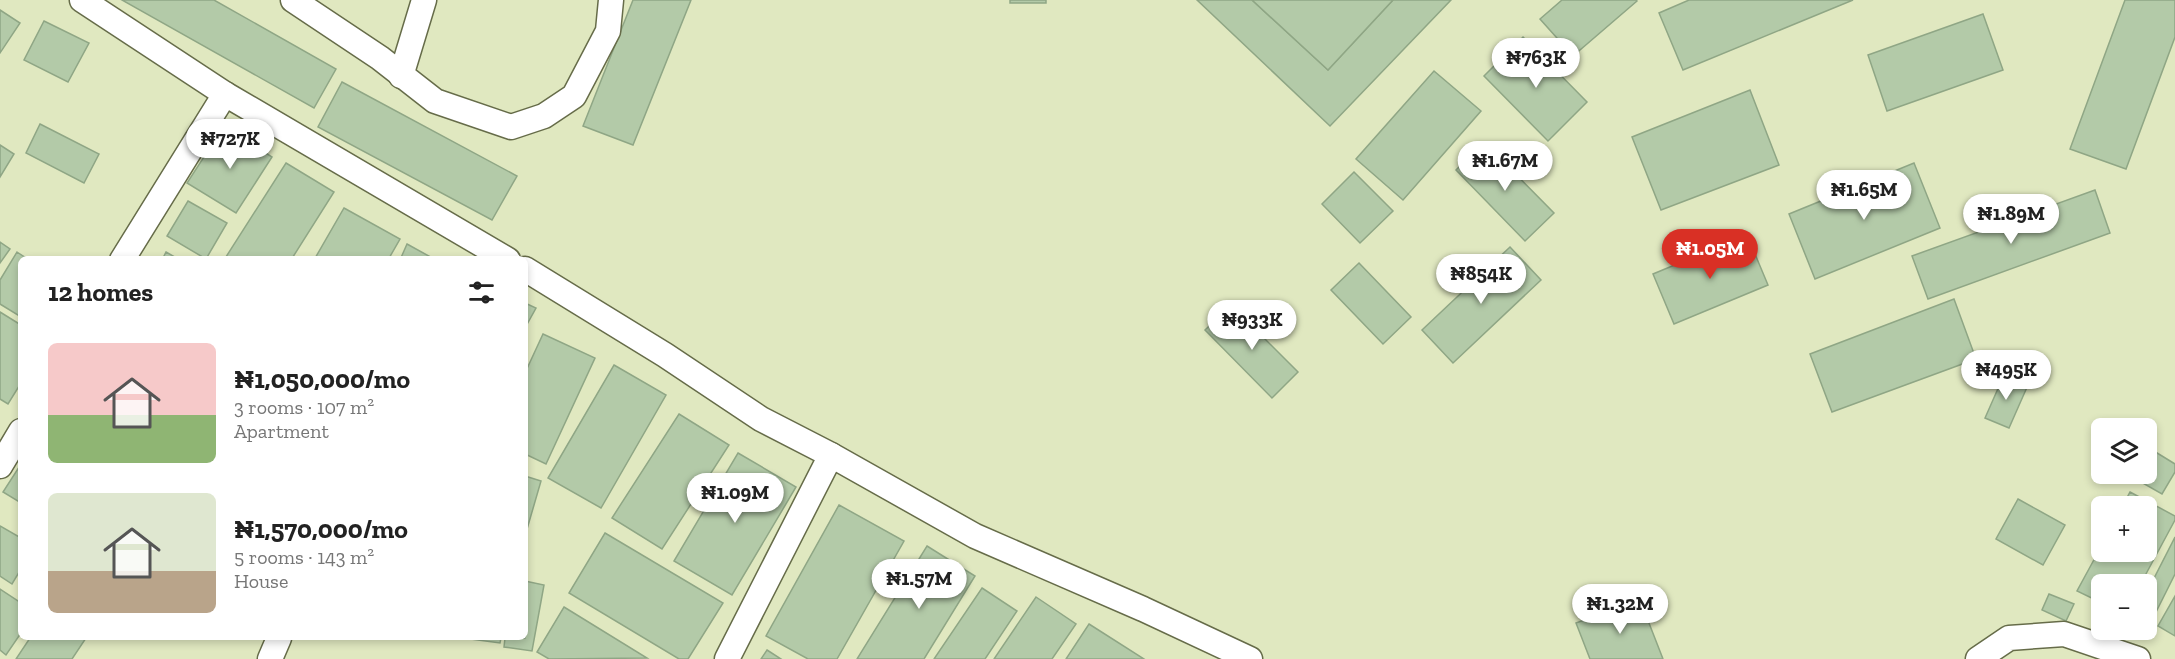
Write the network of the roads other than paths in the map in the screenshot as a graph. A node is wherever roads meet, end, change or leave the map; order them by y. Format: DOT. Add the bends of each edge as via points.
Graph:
graph roads {
  1 [pos="82,0"];
  2 [pos="293,0"];
  3 [pos="424,0"];
  4 [pos="611,0"];
  5 [pos="401,76"];
  6 [pos="225,94"];
  7 [pos="124,256"];
  8 [pos="501,256"];
  9 [pos="528,271"];
  10 [pos="18,436"];
  11 [pos="831,455"];
  12 [pos="0,466"];
  13 [pos="278,640"];
  14 [pos="270,659"];
  15 [pos="727,659"];
  16 [pos="1250,659"];
  17 [pos="1978,659"];
  18 [pos="2138,659"];
  1 -- 6 [label="street"];
  2 -- 5 [label="street"];
  3 -- 5 [label="street"];
  4 -- 5 [label="street" via="608,31 574,96 544,116 511,127 435,101"];
  6 -- 7 [label="street"];
  6 -- 8 [label="street"];
  9 -- 11 [label="street" via="761,419"];
  10 -- 12 [label="street"];
  11 -- 15 [label="street"];
  11 -- 16 [label="street" via="975,536"];
  13 -- 14 [label="street"];
  17 -- 18 [label="street" via="2008,638 2064,634"];
}
